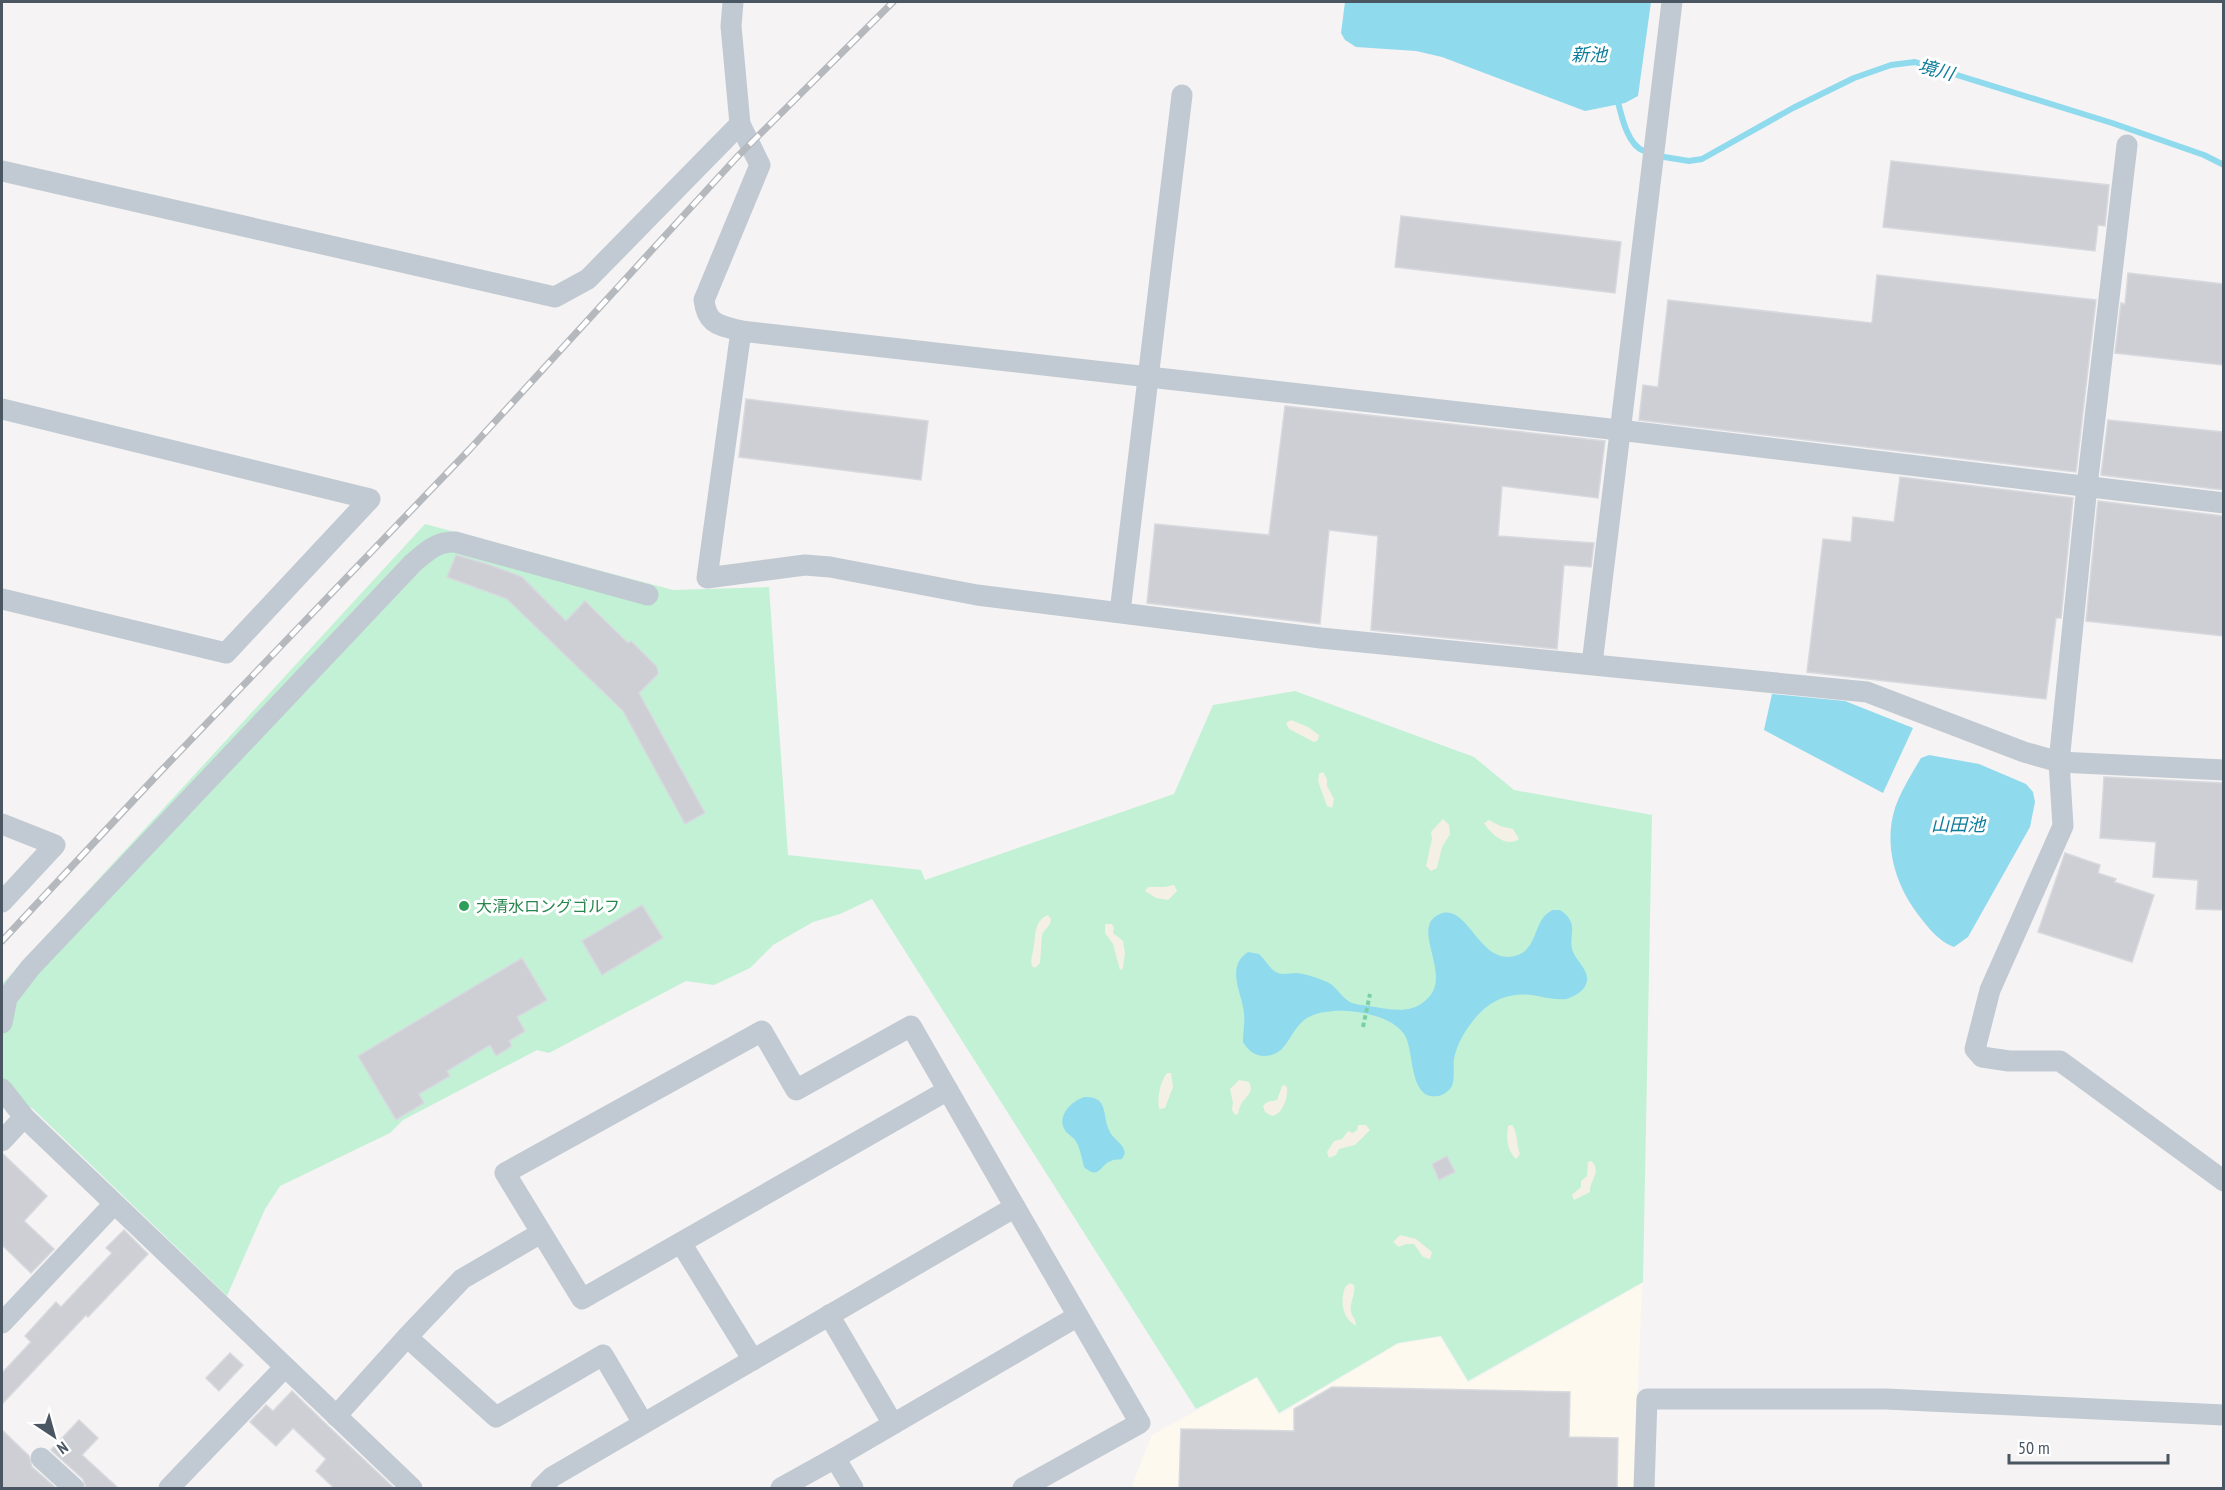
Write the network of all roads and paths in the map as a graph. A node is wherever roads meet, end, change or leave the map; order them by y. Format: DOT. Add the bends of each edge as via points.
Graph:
graph roads {
  1 [pos="733,2"];
  2 [pos="1672,2"];
  3 [pos="1182,94"];
  4 [pos="740,124"];
  5 [pos="2127,145"];
  6 [pos="2,171"];
  7 [pos="741,331"];
  8 [pos="1148,378"];
  9 [pos="2,409"];
  10 [pos="1619,430"];
  11 [pos="2087,486"];
  12 [pos="2223,503"];
  13 [pos="648,596"];
  14 [pos="2,599"];
  15 [pos="1120,612"];
  16 [pos="1592,664"];
  17 [pos="2059,762"];
  18 [pos="2223,770"];
  19 [pos="2,824"];
  20 [pos="2,902"];
  21 [pos="1370,994"];
  22 [pos="2,1023"];
  23 [pos="1363,1027"];
  24 [pos="2,1089"];
  25 [pos="948,1090"];
  26 [pos="24,1117"];
  27 [pos="2,1141"];
  28 [pos="2223,1181"];
  29 [pos="114,1204"];
  30 [pos="1015,1207"];
  31 [pos="541,1233"];
  32 [pos="681,1243"];
  33 [pos="830,1315"];
  34 [pos="1078,1316"];
  35 [pos="2,1323"];
  36 [pos="407,1337"];
  37 [pos="753,1360"];
  38 [pos="285,1367"];
  39 [pos="2223,1415"];
  40 [pos="336,1416"];
  41 [pos="644,1423"];
  42 [pos="893,1424"];
  43 [pos="42,1458"];
  44 [pos="835,1458"];
  45 [pos="552,1484"];
  46 [pos="74,1488"];
  47 [pos="168,1488"];
  48 [pos="412,1488"];
  49 [pos="781,1488"];
  50 [pos="854,1488"];
  51 [pos="1023,1488"];
  52 [pos="1644,1488"];
  1 -- 4 [label="street" via="731,26"];
  2 -- 10 [label="street"];
  3 -- 8 [label="street"];
  4 -- 6 [label="street" via="588,279 555,297"];
  4 -- 7 [label="street" via="760,165 704,300 714,323"];
  5 -- 11 [label="street"];
  7 -- 8 [label="street"];
  7 -- 15 [label="street" via="707,578 805,565 830,567 977,595"];
  8 -- 10 [label="street"];
  8 -- 15 [label="street"];
  9 -- 14 [label="street" via="370,499 226,653"];
  10 -- 11 [label="street"];
  10 -- 16 [label="street"];
  11 -- 12 [label="street"];
  11 -- 17 [label="street"];
  13 -- 22 [label="street" via="455,542 435,545 413,563 30,968 7,998"];
  15 -- 16 [label="street" via="1320,638"];
  16 -- 17 [label="street" via="1867,693"];
  17 -- 18 [label="street"];
  17 -- 28 [label="street" via="2063,826 1990,990 1975,1049 1982,1058 2060,1061"];
  19 -- 20 [label="street" via="55,845"];
  21 -- 23 [label="path"];
  24 -- 26 [label="street"];
  25 -- 30 [label="street"];
  25 -- 31 [label="street" via="911,1026 796,1090 762,1030 505,1173"];
  25 -- 32 [label="street"];
  26 -- 27 [label="street"];
  26 -- 29 [label="street"];
  29 -- 35 [label="street"];
  29 -- 38 [label="street"];
  30 -- 33 [label="street"];
  30 -- 34 [label="street"];
  31 -- 32 [label="street" via="582,1299"];
  31 -- 36 [label="street" via="462,1279"];
  32 -- 37 [label="street"];
  33 -- 37 [label="street"];
  33 -- 42 [label="street"];
  34 -- 42 [label="street"];
  34 -- 51 [label="street" via="1140,1423"];
  36 -- 40 [label="street"];
  36 -- 41 [label="street" via="496,1417 603,1355"];
  37 -- 41 [label="street"];
  38 -- 40 [label="street"];
  38 -- 47 [label="street"];
  39 -- 52 [label="street" via="1886,1400 1647,1399"];
  40 -- 48 [label="street"];
  41 -- 45 [label="street"];
  42 -- 44 [label="street"];
  43 -- 46 [label="street"];
  44 -- 49 [label="street"];
  44 -- 50 [label="street"];
}
